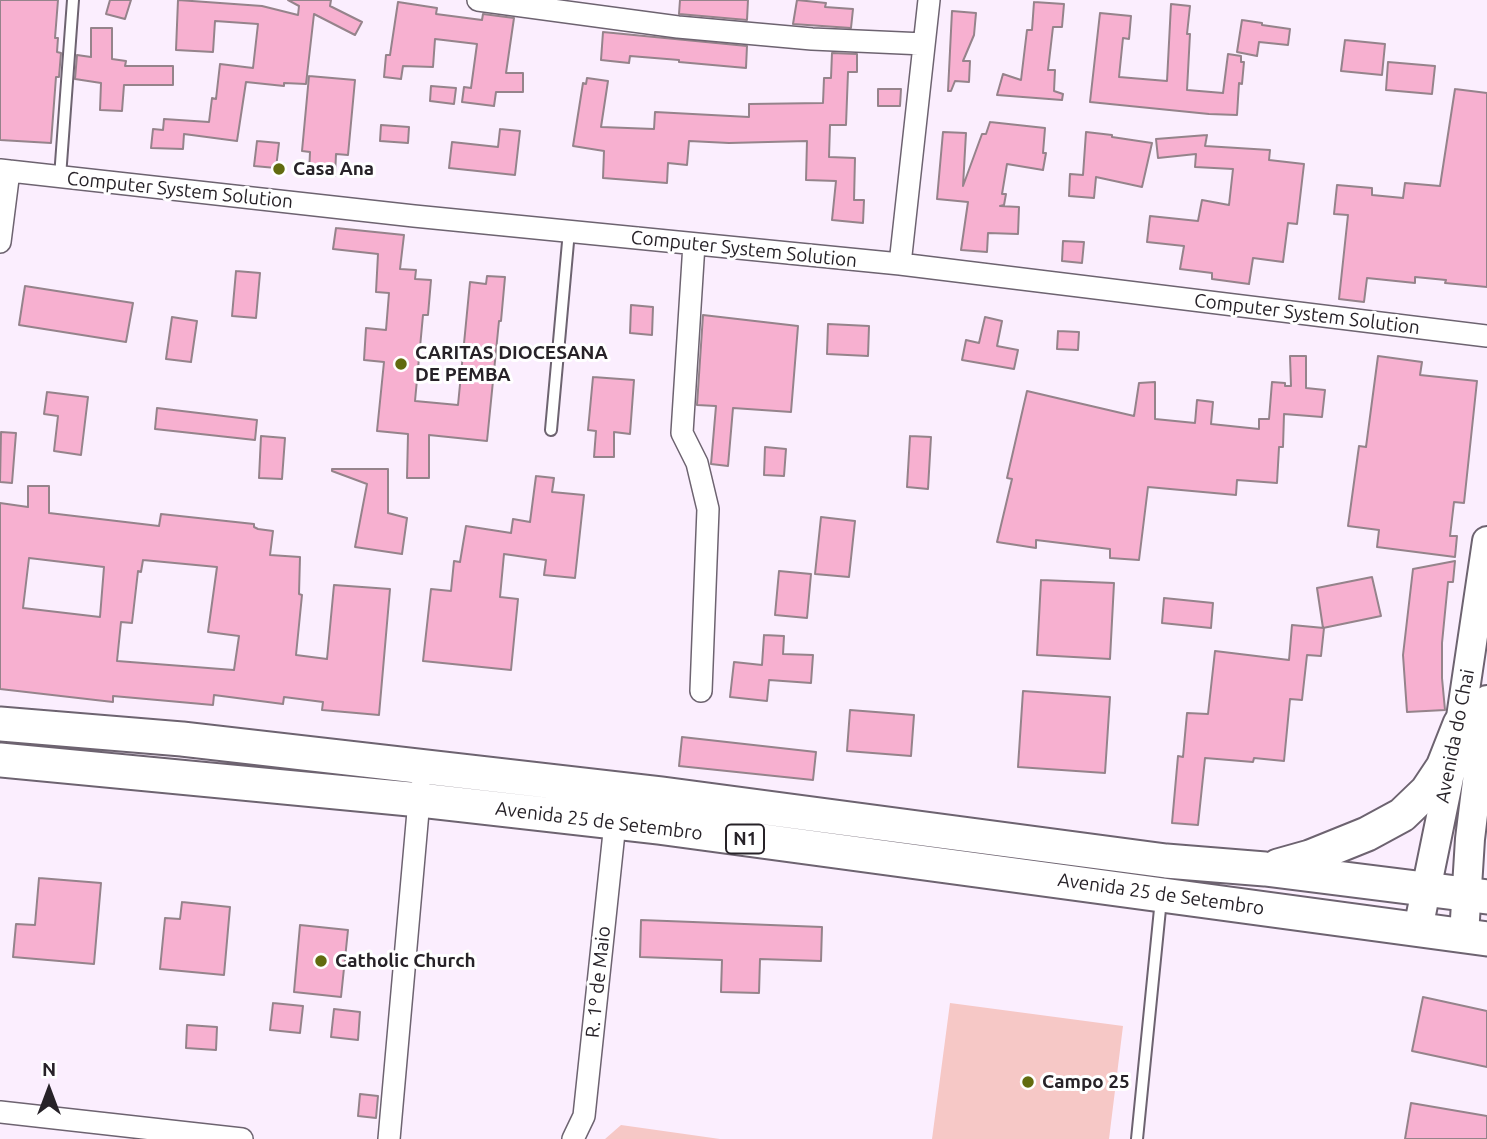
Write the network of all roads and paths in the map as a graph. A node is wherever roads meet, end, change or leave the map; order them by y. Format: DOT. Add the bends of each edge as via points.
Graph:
graph roads {
  1 [pos="73,0"];
  2 [pos="478,0"];
  3 [pos="929,0"];
  4 [pos="923,44"];
  5 [pos="4,171"];
  6 [pos="60,177"];
  7 [pos="569,232"];
  8 [pos="0,242"];
  9 [pos="694,244"];
  10 [pos="900,264"];
  11 [pos="1487,336"];
  12 [pos="551,430"];
  13 [pos="1487,541"];
  14 [pos="701,691"];
  15 [pos="1479,722"];
  16 [pos="0,724"];
  17 [pos="182,739"];
  18 [pos="0,761"];
  19 [pos="422,766"];
  20 [pos="178,776"];
  21 [pos="661,793"];
  22 [pos="419,800"];
  23 [pos="615,823"];
  24 [pos="659,827"];
  25 [pos="1265,869"];
  26 [pos="1164,877"];
  27 [pos="1425,888"];
  28 [pos="1476,896"];
  29 [pos="1418,929"];
  30 [pos="1476,937"];
  31 [pos="0,1112"];
  32 [pos="242,1139"];
  33 [pos="389,1139"];
  34 [pos="573,1139"];
  35 [pos="1137,1139"];
  1 -- 6 [label="lane"];
  2 -- 4 [label="street" via="678,27"];
  3 -- 4 [label="street"];
  4 -- 10 [label="street"];
  5 -- 6 [label="street, Computer System Solution"];
  5 -- 8 [label="street"];
  6 -- 7 [label="street, Computer System Solution"];
  7 -- 9 [label="street, Computer System Solution"];
  7 -- 12 [label="lane"];
  9 -- 10 [label="street, Computer System Solution"];
  9 -- 14 [label="street" via="682,433 697,463 708,509"];
  10 -- 11 [label="street, Computer System Solution"];
  13 -- 15 [label="main road, Avenida do Chai"];
  15 -- 25 [label="highway" via="1402,815 1310,857"];
  15 -- 27 [label="main road, Avenida do Chai"];
  15 -- 28 [label="main road, Avenida do Chai"];
  16 -- 17 [label="highway, Avenida 25 de Setembro / N1"];
  17 -- 19 [label="highway, Avenida 25 de Setembro / N1"];
  17 -- 20 [label="highway"];
  18 -- 20 [label="highway, Avenida 25 de Setembro / N1"];
  19 -- 21 [label="highway, Avenida 25 de Setembro / N1"];
  19 -- 22 [label="street"];
  20 -- 22 [label="highway, Avenida 25 de Setembro / N1"];
  21 -- 24 [label="highway"];
  21 -- 26 [label="highway, Avenida 25 de Setembro / N1"];
  22 -- 23 [label="highway, Avenida 25 de Setembro / N1"];
  22 -- 33 [label="street"];
  23 -- 24 [label="highway, Avenida 25 de Setembro / N1"];
  23 -- 34 [label="street, R. 1º de Maio" via="584,1116"];
  24 -- 26 [label="highway, Avenida 25 de Setembro / N1"];
  25 -- 26 [label="highway, Avenida 25 de Setembro / N1"];
  25 -- 27 [label="highway, Avenida 25 de Setembro / N1"];
  26 -- 29 [label="highway, Avenida 25 de Setembro / N1"];
  26 -- 35 [label="lane"];
  27 -- 28 [label="highway, Avenida 25 de Setembro / N1"];
  27 -- 29 [label="main road, Avenida do Chai"];
  28 -- 30 [label="main road, Avenida do Chai"];
  29 -- 30 [label="highway, Avenida 25 de Setembro / N1"];
  31 -- 32 [label="street"];
}
